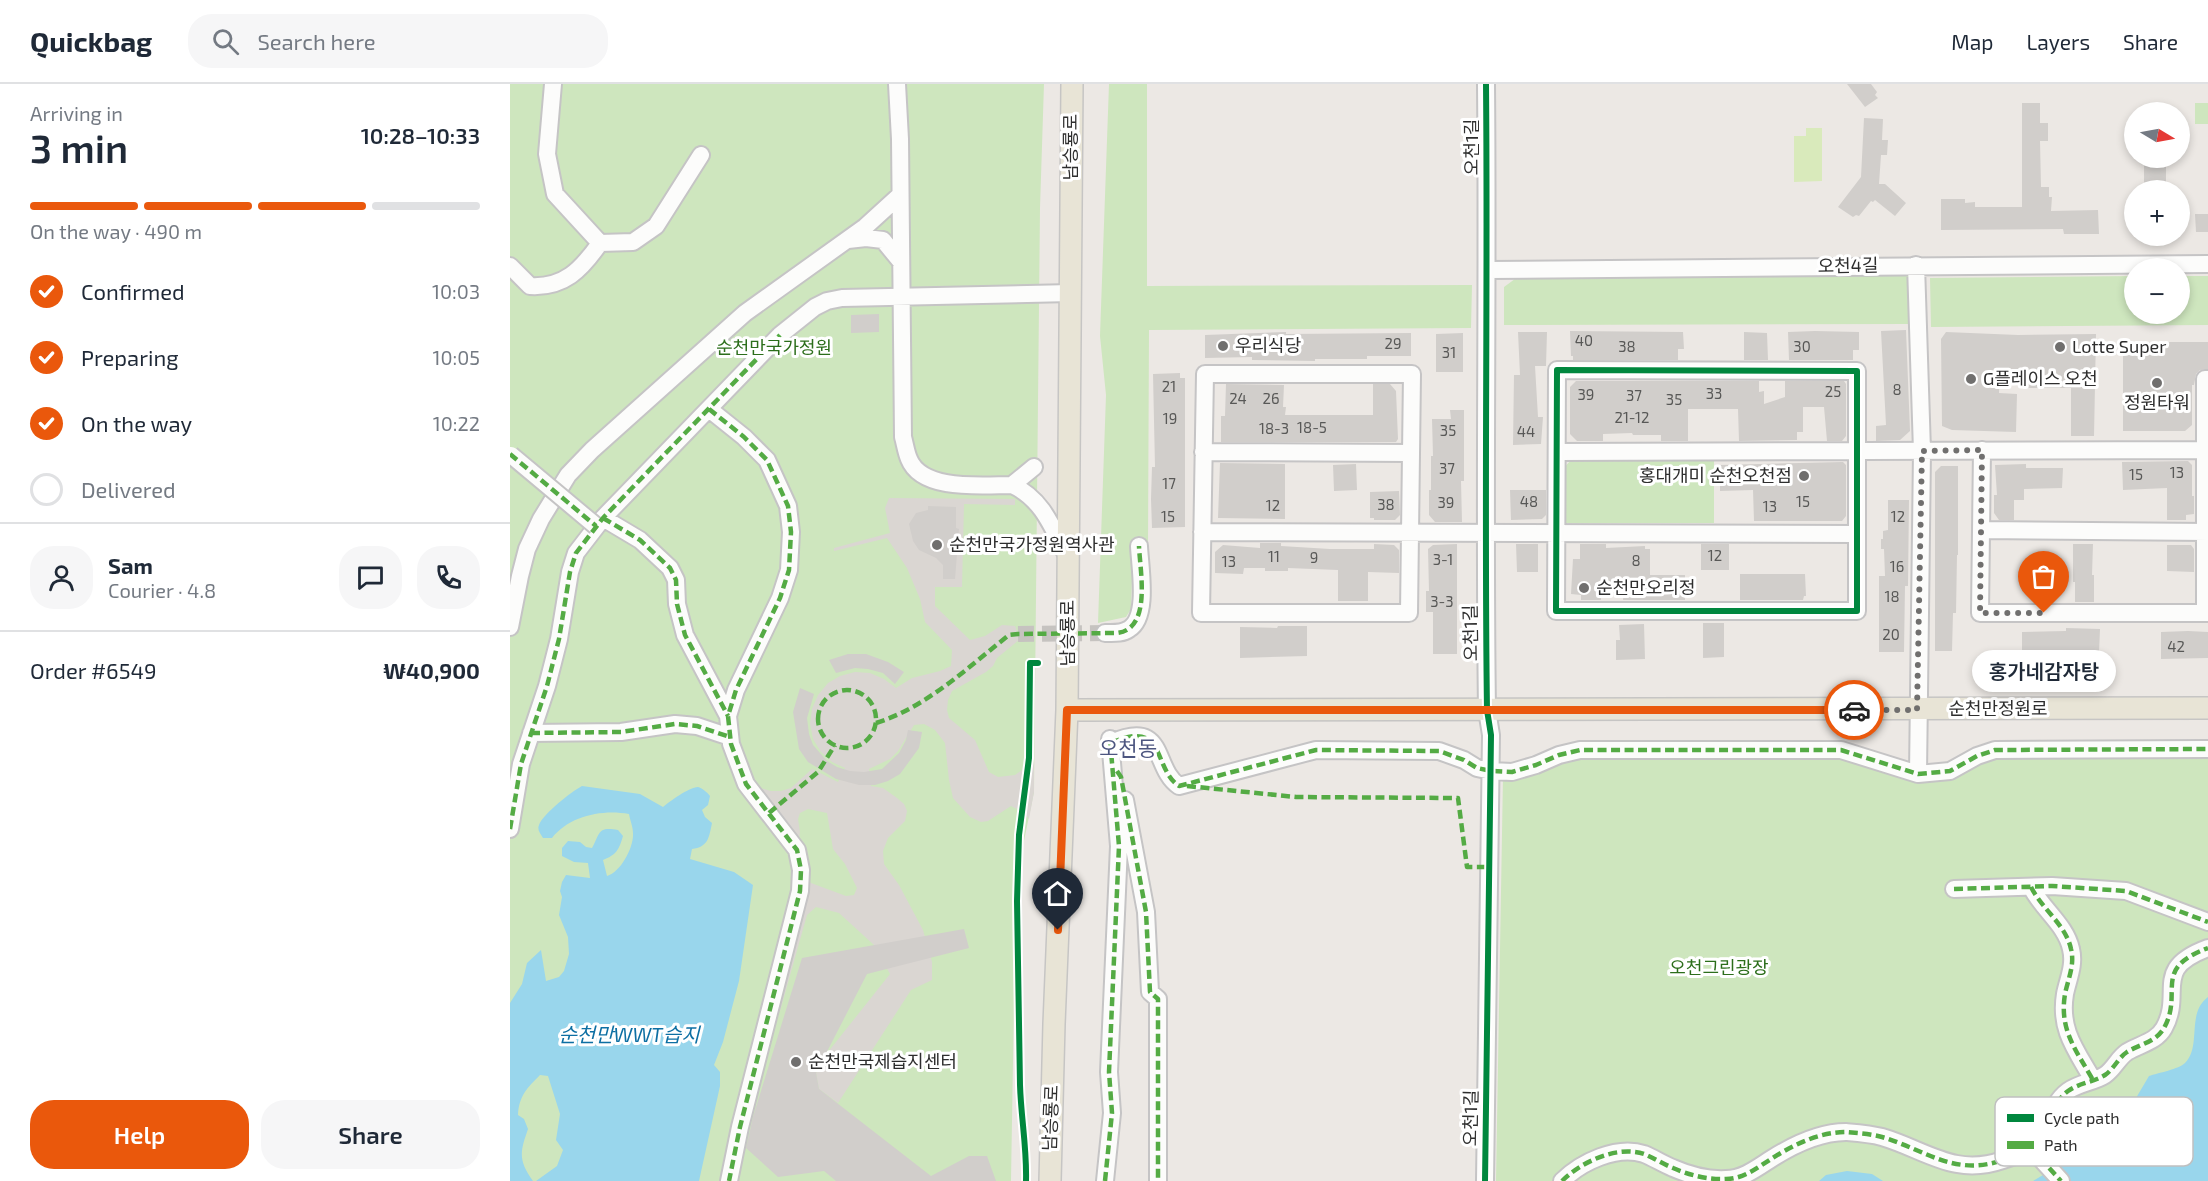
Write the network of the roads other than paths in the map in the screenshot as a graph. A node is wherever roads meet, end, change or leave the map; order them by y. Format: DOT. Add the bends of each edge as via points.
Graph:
graph roads {
  1 [pos="553,84"];
  2 [pos="897,84"];
  3 [pos="1486,84"];
  4 [pos="1072,93"];
  5 [pos="702,155"];
  6 [pos="899,196"];
  7 [pos="848,240"];
  8 [pos="600,243"];
  9 [pos="901,263"];
  10 [pos="2208,264"];
  11 [pos="1916,265"];
  12 [pos="510,266"];
  13 [pos="1488,270"];
  14 [pos="1072,292"];
  15 [pos="903,296"];
  16 [pos="2208,379"];
  17 [pos="709,409"];
  18 [pos="1857,450"];
  19 [pos="1982,450"];
  20 [pos="2207,450"];
  21 [pos="1922,451"];
  22 [pos="1203,452"];
  23 [pos="1557,452"];
  24 [pos="1411,453"];
  25 [pos="511,454"];
  26 [pos="1034,467"];
  27 [pos="1012,485"];
  28 [pos="600,522"];
  29 [pos="1981,530"];
  30 [pos="1202,532"];
  31 [pos="2206,532"];
  32 [pos="1410,533"];
  33 [pos="1485,533"];
  34 [pos="1557,533"];
  35 [pos="1857,534"];
  36 [pos="1139,546"];
  37 [pos="1068,558"];
  38 [pos="2206,612"];
  39 [pos="510,627"];
  40 [pos="1105,633"];
  41 [pos="2208,708"];
  42 [pos="1067,710"];
  43 [pos="1487,710"];
  44 [pos="1917,710"];
  45 [pos="728,716"];
  46 [pos="531,733"];
  47 [pos="730,737"];
  48 [pos="2208,749"];
  49 [pos="1113,763"];
  50 [pos="1491,771"];
  51 [pos="1918,774"];
  52 [pos="510,829"];
  53 [pos="2031,887"];
  54 [pos="1954,889"];
  55 [pos="2208,922"];
  56 [pos="2208,948"];
  57 [pos="2093,1080"];
  58 [pos="2060,1097"];
  59 [pos="1995,1163"];
  60 [pos="2047,1166"];
  61 [pos="729,1181"];
  62 [pos="1050,1181"];
  63 [pos="1105,1181"];
  64 [pos="1158,1181"];
  65 [pos="1485,1181"];
  66 [pos="1562,1181"];
  67 [pos="2061,1181"];
  1 -- 8 [label="street" via="547,154 555,194"];
  2 -- 6 [label="street"];
  3 -- 13 [label="street, 오천1길"];
  4 -- 14 [label="main road, 남승룡로"];
  5 -- 8 [label="street" via="656,226 633,242"];
  6 -- 7 [label="street"];
  6 -- 9 [label="street"];
  7 -- 9 [label="street" via="883,240"];
  7 -- 39 [label="street" via="737,320 568,475 527,549"];
  8 -- 12 [label="street" via="568,278 545,287 530,286"];
  9 -- 15 [label="street"];
  10 -- 11 [label="street, 오천4길"];
  11 -- 13 [label="street, 오천4길"];
  11 -- 21 [label="street"];
  13 -- 33 [label="street, 오천1길"];
  14 -- 15 [label="street"];
  14 -- 37 [label="main road, 남승룡로"];
  15 -- 17 [label="street" via="827,301 780,335"];
  15 -- 27 [label="street" via="903,436 910,461 922,475 950,484"];
  16 -- 20 [label="street"];
  17 -- 28 [label="street"];
  17 -- 45 [label="street" via="767,460 788,506 791,532 789,570 780,598 736,690"];
  18 -- 21 [label="street"];
  18 -- 23 [label="street"];
  18 -- 23 [label="street" via="1857,371 1557,370"];
  18 -- 35 [label="street"];
  19 -- 20 [label="street"];
  19 -- 21 [label="street"];
  19 -- 29 [label="street"];
  20 -- 31 [label="street"];
  21 -- 44 [label="street"];
  22 -- 24 [label="street"];
  22 -- 24 [label="street" via="1205,374 1412,374"];
  22 -- 30 [label="street"];
  23 -- 34 [label="street"];
  24 -- 32 [label="street"];
  25 -- 28 [label="street, bridge"];
  26 -- 27 [label="street"];
  27 -- 37 [label="street" via="1034,498 1044,510"];
  28 -- 45 [label="street" via="640,540 670,568 676,580 685,635"];
  28 -- 46 [label="street" via="576,553 559,639"];
  29 -- 31 [label="street"];
  29 -- 38 [label="street" via="1980,613"];
  30 -- 32 [label="street"];
  30 -- 32 [label="street" via="1201,613 1409,613"];
  31 -- 38 [label="street"];
  32 -- 33 [label="street"];
  33 -- 34 [label="street"];
  33 -- 43 [label="street, 오천1길"];
  34 -- 35 [label="street"];
  34 -- 35 [label="street" via="1556,611 1857,611"];
  36 -- 40 [label="street" via="1141,605 1136,623 1123,632"];
  37 -- 42 [label="main road, 남승룡로"];
  41 -- 44 [label="main road, 순천만정원로"];
  42 -- 43 [label="main road, 순천만정원로"];
  42 -- 62 [label="main road, 남승룡로"];
  43 -- 44 [label="main road, 순천만정원로"];
  43 -- 50 [label="street, 오천1길"];
  44 -- 51 [label="street"];
  45 -- 47 [label="street"];
  46 -- 47 [label="street" via="621,732 675,724 697,726"];
  46 -- 52 [label="street" via="521,764"];
  47 -- 61 [label="street" via="746,783 797,850 801,870 800,891"];
  48 -- 51 [label="street" via="1995,750 1950,771"];
  49 -- 50 [label="street" via="1111,741 1127,736 1152,743 1169,776 1179,786 1326,749 1439,751"];
  49 -- 63 [label="street" via="1119,846 1109,1072 1112,1113"];
  49 -- 64 [label="street" via="1121,777 1146,912 1150,992 1158,999"];
  50 -- 51 [label="street" via="1526,769 1580,750 1820,750 1851,752"];
  50 -- 65 [label="street, 오천1길"];
  53 -- 54 [label="street"];
  53 -- 55 [label="street" via="2126,891"];
  53 -- 57 [label="street" via="2069,941 2072,965 2064,999 2065,1029"];
  56 -- 57 [label="street" via="2186,958 2177,968 2171,982 2167,1021 2158,1036 2125,1054 2104,1076"];
  57 -- 58 [label="street"];
  59 -- 66 [label="street" via="1965,1165 1934,1159 1881,1137 1844,1132 1809,1139 1736,1178 1700,1176 1671,1168 1644,1154 1622,1152 1583,1164"];
  60 -- 67 [label="street"];
}
